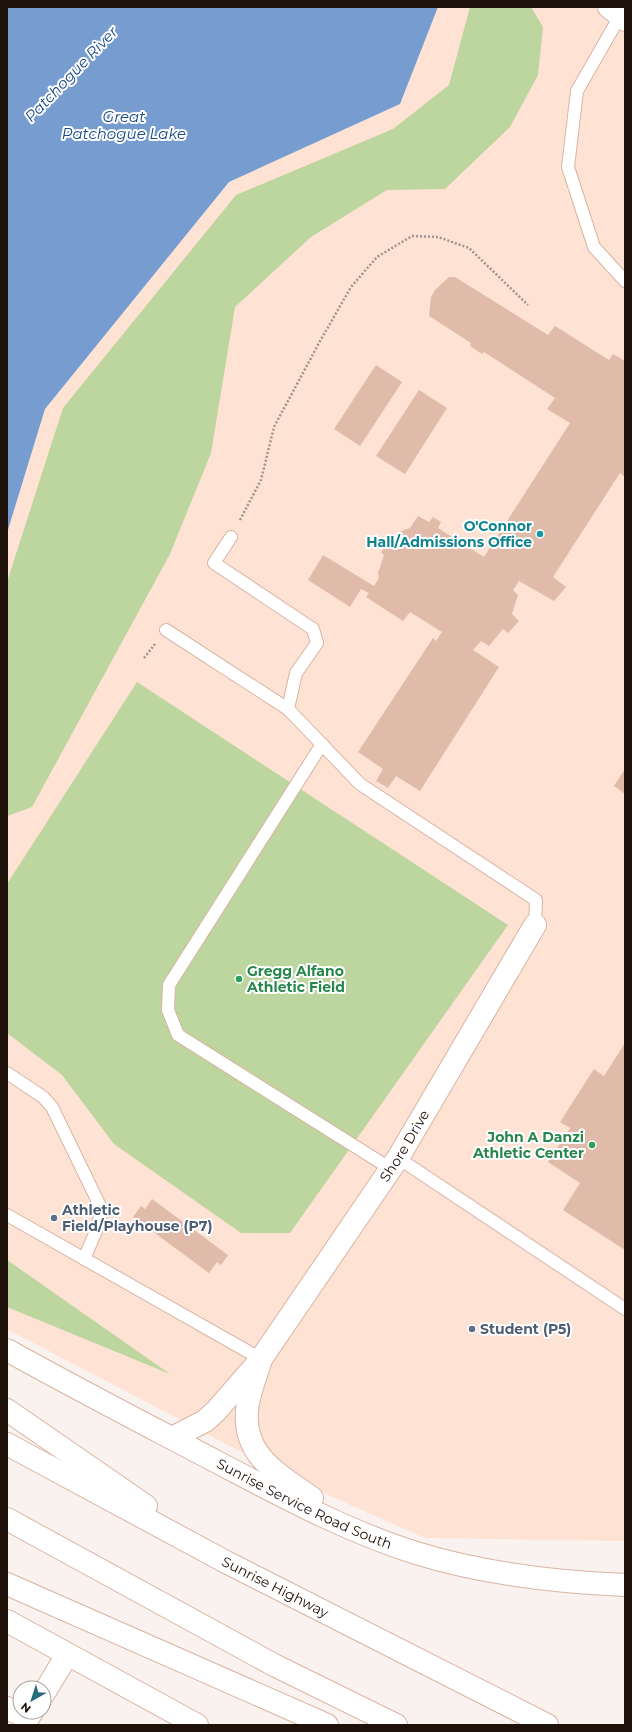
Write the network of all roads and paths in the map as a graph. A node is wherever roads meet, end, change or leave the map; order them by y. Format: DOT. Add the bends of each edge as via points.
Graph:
graph roads {
  1 [pos="618,14"];
  2 [pos="625,281"];
  3 [pos="528,305"];
  4 [pos="230,537"];
  5 [pos="166,630"];
  6 [pos="288,709"];
  7 [pos="322,744"];
  8 [pos="535,924"];
  9 [pos="7,1073"];
  10 [pos="395,1163"];
  11 [pos="7,1215"];
  12 [pos="84,1259"];
  13 [pos="625,1309"];
  14 [pos="7,1350"];
  15 [pos="261,1359"];
  16 [pos="7,1410"];
  17 [pos="172,1438"];
  18 [pos="7,1444"];
  19 [pos="7,1519"];
  20 [pos="366,1536"];
  21 [pos="226,1562"];
  22 [pos="7,1584"];
  23 [pos="625,1585"];
  24 [pos="7,1621"];
  25 [pos="67,1656"];
  26 [pos="52,1680"];
  27 [pos="197,1725"];
  28 [pos="328,1725"];
  29 [pos="396,1725"];
  30 [pos="547,1725"];
  1 -- 2 [label="lane" via="577,91 568,167 594,247"];
  3 -- 4 [label="path" via="469,248 438,237 412,236 377,257 351,287 274,427 261,480"];
  4 -- 6 [label="lane" via="214,563 314,629 317,643 296,673"];
  5 -- 6 [label="lane"];
  6 -- 7 [label="lane"];
  7 -- 8 [label="lane" via="360,784 536,900"];
  7 -- 10 [label="lane" via="169,985 168,1010 178,1035"];
  8 -- 10 [label="main road, Shore Drive"];
  9 -- 12 [label="lane" via="43,1097 52,1107 102,1210"];
  10 -- 13 [label="lane"];
  10 -- 15 [label="main road, Shore Drive"];
  11 -- 12 [label="lane"];
  12 -- 15 [label="lane"];
  14 -- 17 [label="main road, Sunrise Service Road South"];
  15 -- 17 [label="main road" via="216,1411 191,1430"];
  15 -- 20 [label="main road" via="248,1403 248,1433 253,1447 273,1470"];
  16 -- 21 [label="main road"];
  17 -- 20 [label="main road, Sunrise Service Road South"];
  18 -- 21 [label="main road, Sunrise Highway"];
  19 -- 29 [label="main road" via="274,1665"];
  20 -- 23 [label="main road, Sunrise Service Road South" via="417,1553 473,1567 567,1582"];
  21 -- 30 [label="main road, Sunrise Highway"];
  22 -- 28 [label="main road"];
  24 -- 25 [label="main road"];
  25 -- 26 [label="main road"];
  25 -- 27 [label="main road"];
}
